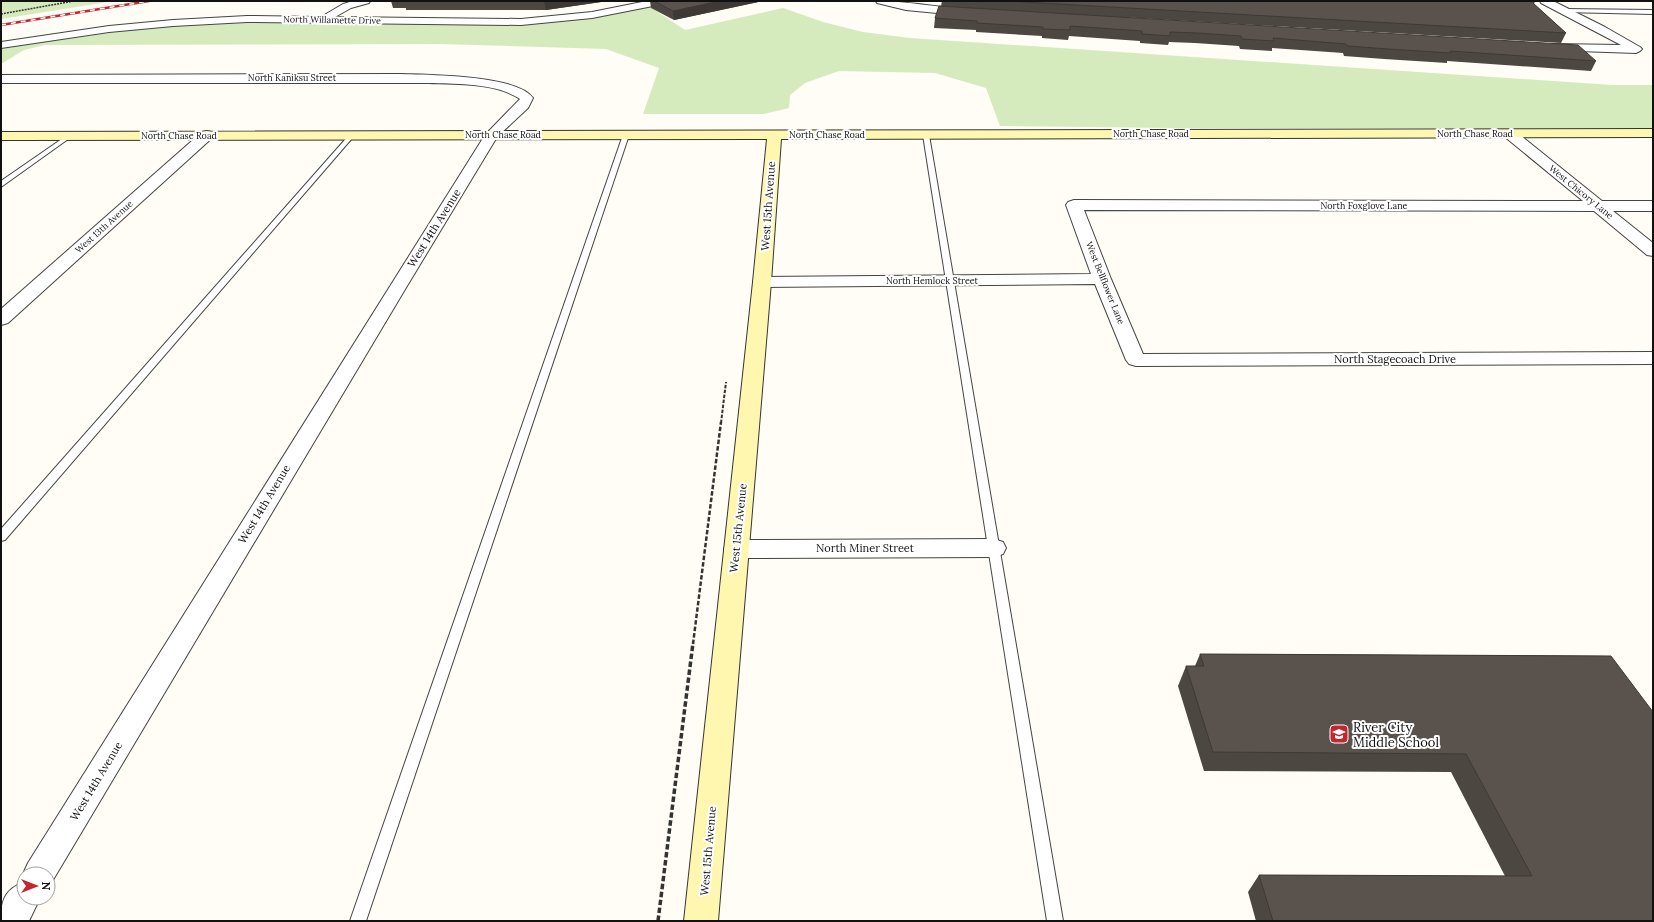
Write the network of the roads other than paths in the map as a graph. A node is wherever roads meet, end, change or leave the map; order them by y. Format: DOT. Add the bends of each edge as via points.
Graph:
graph roads {
  1 [pos="365,1"];
  2 [pos="663,1"];
  3 [pos="881,1"];
  4 [pos="1545,1"];
  5 [pos="1564,11"];
  6 [pos="1653,12"];
  7 [pos="981,14"];
  8 [pos="323,19"];
  9 [pos="1,45"];
  10 [pos="1539,47"];
  11 [pos="1,79"];
  12 [pos="1653,133"];
  13 [pos="1510,134"];
  14 [pos="352,135"];
  15 [pos="492,135"];
  16 [pos="626,135"];
  17 [pos="926,135"];
  18 [pos="1,136"];
  19 [pos="69,136"];
  20 [pos="207,136"];
  21 [pos="774,136"];
  22 [pos="1,185"];
  23 [pos="1074,205"];
  24 [pos="1598,206"];
  25 [pos="1653,206"];
  26 [pos="1653,251"];
  27 [pos="1102,279"];
  28 [pos="950,281"];
  29 [pos="762,282"];
  30 [pos="1,319"];
  31 [pos="1653,358"];
  32 [pos="1136,360"];
  33 [pos="1,537"];
  34 [pos="994,548"];
  35 [pos="736,549"];
  36 [pos="44,866"];
  37 [pos="19,906"];
  38 [pos="10,921"];
  39 [pos="358,921"];
  40 [pos="701,921"];
  41 [pos="1055,921"];
  1 -- 8 [label="street"];
  2 -- 8 [label="street, North Willamette Drive" via="592,15 521,22"];
  3 -- 7 [label="street" via="906,7"];
  4 -- 5 [label="street"];
  5 -- 6 [label="lane"];
  5 -- 10 [label="street" via="1636,49"];
  8 -- 9 [label="street, North Willamette Drive" via="247,19 144,25"];
  11 -- 15 [label="street, North Kaniksu Street" via="444,79 487,84 525,95 527,100"];
  12 -- 13 [label="street, North Chase Road"];
  13 -- 17 [label="street, North Chase Road"];
  13 -- 24 [label="street, West Chicory Lane"];
  14 -- 15 [label="street, North Chase Road"];
  14 -- 20 [label="street, North Chase Road"];
  14 -- 33 [label="lane"];
  15 -- 16 [label="street, North Chase Road"];
  15 -- 36 [label="street, West 14th Avenue"];
  16 -- 21 [label="street, North Chase Road"];
  16 -- 39 [label="lane"];
  17 -- 21 [label="street, North Chase Road"];
  17 -- 28 [label="lane"];
  18 -- 19 [label="street, North Chase Road"];
  19 -- 20 [label="street, North Chase Road"];
  19 -- 22 [label="lane"];
  20 -- 30 [label="street, West 13th Avenue"];
  21 -- 29 [label="street, West 15th Avenue"];
  23 -- 24 [label="street, North Foxglove Lane"];
  23 -- 27 [label="street, West Bellflower Lane"];
  24 -- 25 [label="street, North Foxglove Lane"];
  24 -- 26 [label="street, West Chicory Lane"];
  27 -- 28 [label="street, North Hemlock Street"];
  27 -- 32 [label="street, West Bellflower Lane"];
  28 -- 29 [label="street, North Hemlock Street"];
  28 -- 34 [label="lane"];
  29 -- 35 [label="street, West 15th Avenue"];
  31 -- 32 [label="street, North Stagecoach Drive"];
  34 -- 35 [label="street, North Miner Street"];
  34 -- 41 [label="lane"];
  35 -- 40 [label="street, West 15th Avenue"];
  37 -- 38 [label="street"];
}
